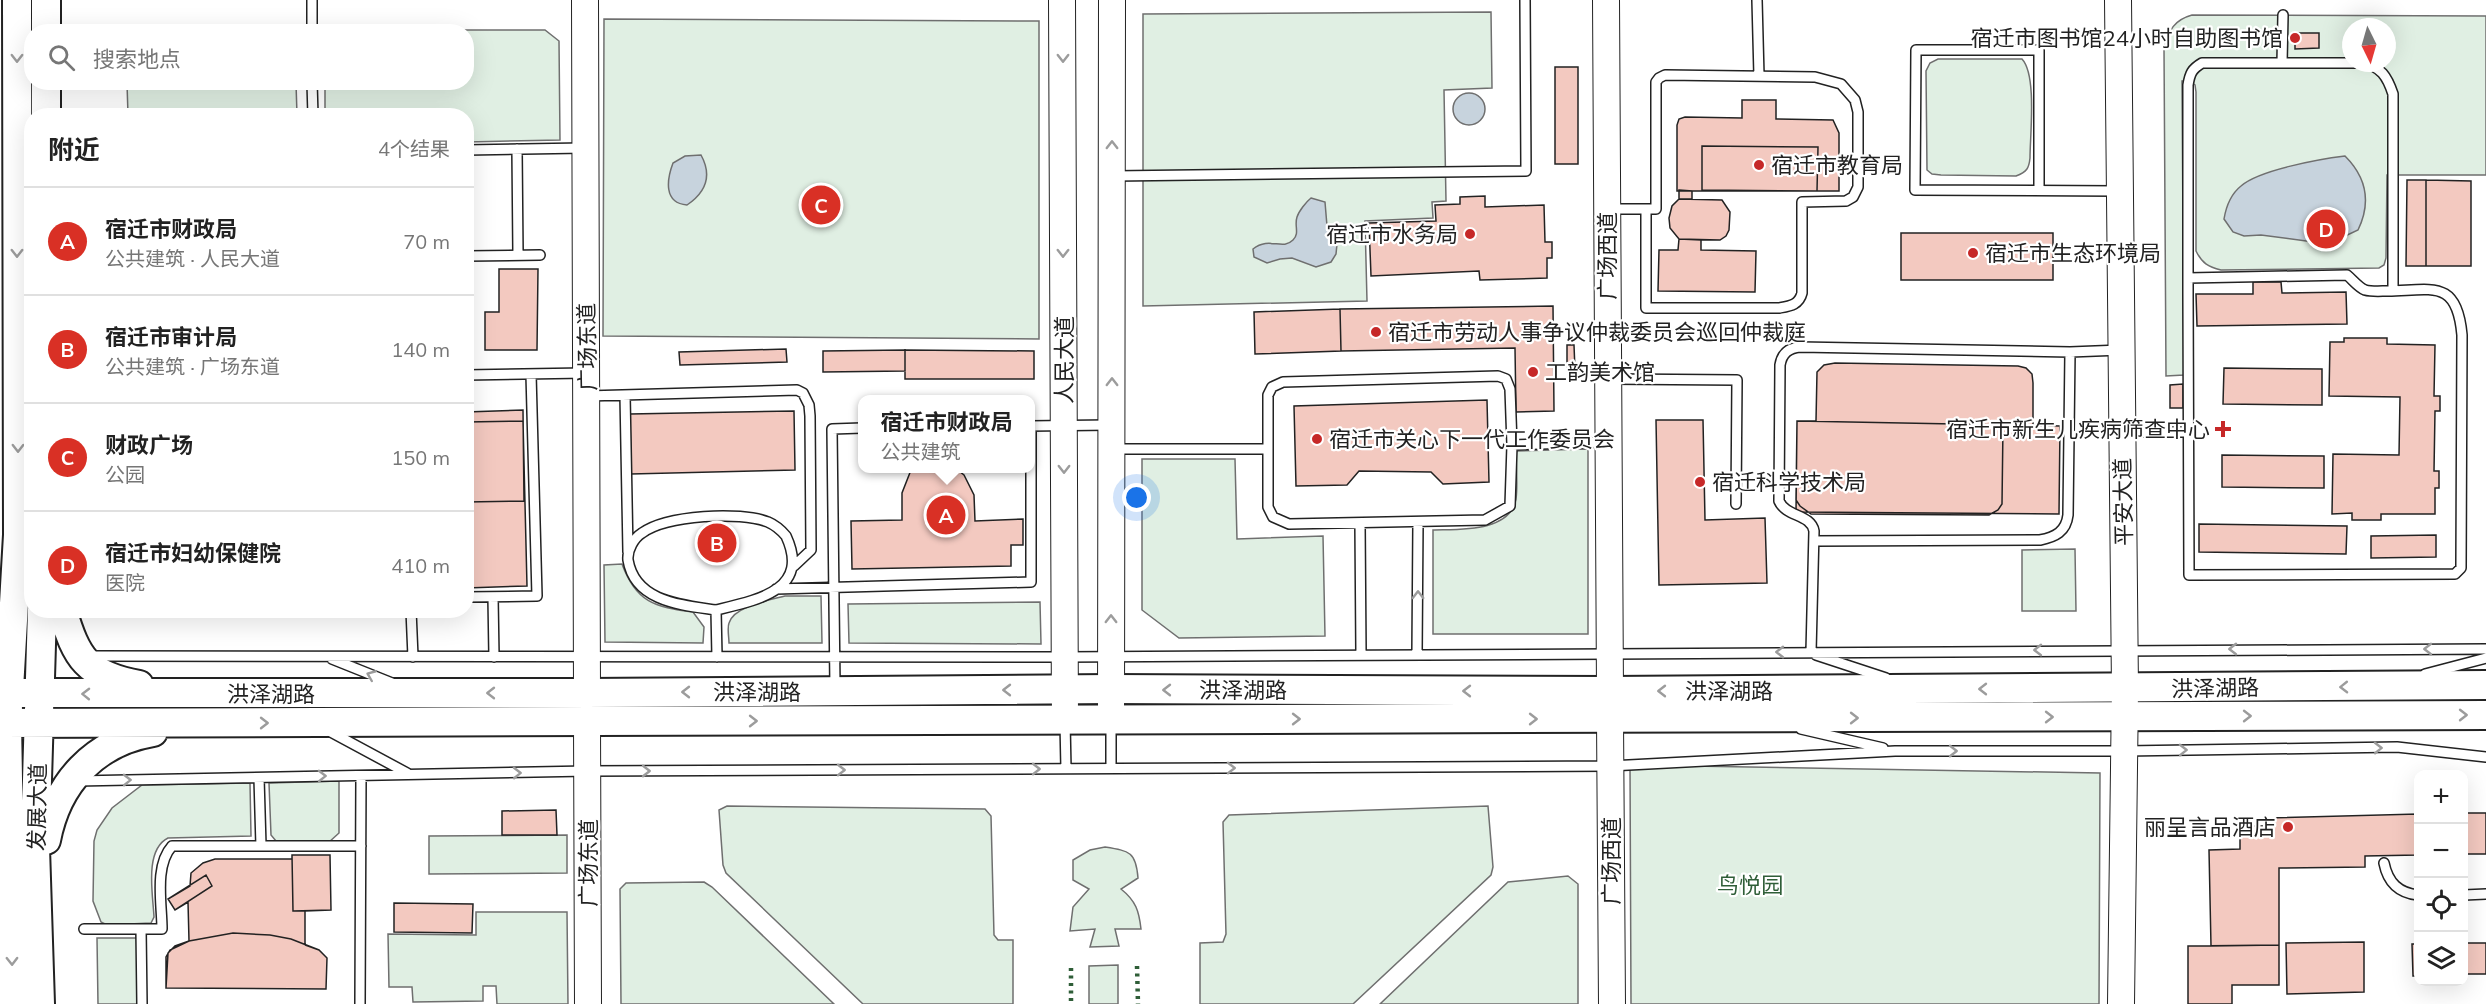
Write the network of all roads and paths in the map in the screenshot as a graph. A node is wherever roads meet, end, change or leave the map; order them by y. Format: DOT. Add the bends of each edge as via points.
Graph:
graph roads {
  1 [pos="17,0"];
  2 [pos="46,0"];
  3 [pos="312,0"];
  4 [pos="585,0"];
  5 [pos="1062,0"];
  6 [pos="1112,0"];
  7 [pos="1525,0"];
  8 [pos="1606,0"];
  9 [pos="1757,0"];
  10 [pos="2118,0"];
  11 [pos="2283,15"];
  12 [pos="46,24"];
  13 [pos="312,24"];
  14 [pos="2283,63"];
  15 [pos="1759,76"];
  16 [pos="46,90"];
  17 [pos="312,90"];
  18 [pos="46,108"];
  19 [pos="313,108"];
  20 [pos="584,148"];
  21 [pos="517,149"];
  22 [pos="474,150"];
  23 [pos="1112,176"];
  24 [pos="2039,190"];
  25 [pos="2120,190"];
  26 [pos="1607,209"];
  27 [pos="1646,209"];
  28 [pos="518,255"];
  29 [pos="540,255"];
  30 [pos="474,256"];
  31 [pos="2188,278"];
  32 [pos="2393,291"];
  33 [pos="2121,350"];
  34 [pos="2070,352"];
  35 [pos="531,374"];
  36 [pos="474,375"];
  37 [pos="1608,379"];
  38 [pos="587,385"];
  39 [pos="625,395"];
  40 [pos="1035,426"];
  41 [pos="1064,426"];
  42 [pos="858,428"];
  43 [pos="2123,432"];
  44 [pos="2190,432"];
  45 [pos="1112,437"];
  46 [pos="1608,442"];
  47 [pos="1512,445"];
  48 [pos="1268,449"];
  49 [pos="1030,473"];
  50 [pos="1736,504"];
  51 [pos="1418,522"];
  52 [pos="1360,523"];
  53 [pos="18,535"];
  54 [pos="1814,541"];
  55 [pos="628,554"];
  56 [pos="794,566"];
  57 [pos="0,573"];
  58 [pos="833,587"];
  59 [pos="776,589"];
  60 [pos="474,597"];
  61 [pos="493,597"];
  62 [pos="716,610"];
  63 [pos="42,618"];
  64 [pos="65,618"];
  65 [pos="411,618"];
  66 [pos="2486,649"];
  67 [pos="2125,650"];
  68 [pos="1809,652"];
  69 [pos="1610,653"];
  70 [pos="1361,654"];
  71 [pos="1417,654"];
  72 [pos="87,656"];
  73 [pos="1111,656"];
  74 [pos="326,657"];
  75 [pos="413,657"];
  76 [pos="494,657"];
  77 [pos="588,657"];
  78 [pos="717,657"];
  79 [pos="833,657"];
  80 [pos="1065,657"];
  81 [pos="2486,658"];
  82 [pos="2486,685"];
  83 [pos="2380,686"];
  84 [pos="1111,689"];
  85 [pos="1065,690"];
  86 [pos="1919,690"];
  87 [pos="835,691"];
  88 [pos="4,693"];
  89 [pos="40,693"];
  90 [pos="416,693"];
  91 [pos="588,693"];
  92 [pos="206,694"];
  93 [pos="2125,703"];
  94 [pos="1610,705"];
  95 [pos="2486,715"];
  96 [pos="1754,718"];
  97 [pos="1111,719"];
  98 [pos="1065,720"];
  99 [pos="588,721"];
  100 [pos="4,723"];
  101 [pos="206,723"];
  102 [pos="314,723"];
  103 [pos="38,724"];
  104 [pos="1894,751"];
  105 [pos="2125,751"];
  106 [pos="2486,757"];
  107 [pos="1610,766"];
  108 [pos="1111,768"];
  109 [pos="1066,769"];
  110 [pos="588,771"];
  111 [pos="409,775"];
  112 [pos="361,776"];
  113 [pos="259,778"];
  114 [pos="69,781"];
  115 [pos="261,846"];
  116 [pos="360,846"];
  117 [pos="2384,863"];
  118 [pos="0,875"];
  119 [pos="2414,894"];
  120 [pos="2486,894"];
  121 [pos="2468,895"];
  122 [pos="24,916"];
  123 [pos="84,929"];
  124 [pos="141,929"];
  125 [pos="12,1004"];
  126 [pos="40,1004"];
  127 [pos="142,1004"];
  128 [pos="360,1004"];
  129 [pos="588,1004"];
  130 [pos="1612,1004"];
  131 [pos="2121,1004"];
  1 -- 53 [label="main road, 发展大道, one-way" via="13,383"];
  2 -- 12 [label="main road"];
  3 -- 13 [label="lane"];
  4 -- 20 [label="street, 广场东道"];
  5 -- 41 [label="street, 人民大道, one-way"];
  23 -- 6 [label="street, one-way"];
  7 -- 23 [label="lane" via="1526,171"];
  8 -- 26 [label="street, 广场西道"];
  9 -- 15 [label="lane"];
  10 -- 25 [label="street, 平安大道"];
  11 -- 14 [label="lane"];
  14 -- 31 [label="lane" via="2202,63 2190,72"];
  14 -- 32 [label="lane" via="2363,63 2375,66 2389,82 2393,94"];
  15 -- 27 [label="lane" via="1659,78 1656,209"];
  15 -- 27 [label="lane" via="1815,77 1834,82 1850,92 1858,112 1859,178 1854,197 1846,201 1802,202 1801,298 1792,306 1779,308 1646,308"];
  16 -- 18 [label="main road"];
  17 -- 19 [label="lane"];
  20 -- 21 [label="lane"];
  20 -- 38 [label="street, 广场东道"];
  21 -- 22 [label="lane"];
  21 -- 28 [label="lane"];
  45 -- 23 [label="street, one-way"];
  24 -- 24 [label="lane" via="1916,190 1916,50 2039,50"];
  24 -- 25 [label="lane"];
  25 -- 33 [label="street, 平安大道"];
  26 -- 27 [label="lane"];
  26 -- 37 [label="street, 广场西道"];
  28 -- 29 [label="lane"];
  28 -- 30 [label="lane"];
  31 -- 32 [label="lane" via="2347,275 2367,291"];
  31 -- 44 [label="lane"];
  32 -- 44 [label="lane" via="2444,293 2453,298 2461,321 2461,568 2455,574 2189,575"];
  33 -- 34 [label="lane"];
  33 -- 43 [label="street, 平安大道"];
  34 -- 54 [label="lane" via="2068,515 2061,532 2040,540"];
  34 -- 54 [label="lane" via="1800,347 1789,350 1780,365 1779,501 1785,509 1813,525"];
  35 -- 36 [label="lane"];
  35 -- 38 [label="lane"];
  35 -- 61 [label="lane" via="537,596"];
  37 -- 46 [label="street, 广场西道"];
  37 -- 50 [label="lane" via="1737,380"];
  38 -- 39 [label="lane"];
  38 -- 77 [label="street, 广场东道"];
  39 -- 55 [label="lane"];
  39 -- 56 [label="lane" via="797,390 803,393 810,416 811,550"];
  40 -- 41 [label="lane"];
  41 -- 45 [label="lane"];
  41 -- 80 [label="street, 人民大道, one-way"];
  42 -- 58 [label="lane" via="832,429"];
  43 -- 44 [label="lane"];
  43 -- 67 [label="street, 平安大道"];
  45 -- 48 [label="lane"];
  73 -- 45 [label="street, one-way"];
  46 -- 47 [label="lane"];
  46 -- 69 [label="street, 广场西道"];
  47 -- 48 [label="lane" via="1510,389 1506,379 1498,376 1283,382 1272,387 1268,395"];
  47 -- 51 [label="lane" via="1510,506 1485,520"];
  48 -- 52 [label="lane" via="1268,507 1273,517 1288,524"];
  49 -- 58 [label="lane" via="1031,582"];
  51 -- 52 [label="lane"];
  71 -- 51 [label="lane, one-way"];
  52 -- 70 [label="lane"];
  53 -- 57 [label="main road"];
  53 -- 88 [label="main road, 发展大道"];
  54 -- 68 [label="lane"];
  55 -- 56 [label="lane" via="642,533 670,521 743,516 768,522 786,536"];
  55 -- 62 [label="lane" via="629,566 646,591 682,605"];
  56 -- 59 [label="lane" via="788,580"];
  58 -- 59 [label="lane"];
  58 -- 79 [label="lane"];
  59 -- 62 [label="lane" via="750,602"];
  60 -- 61 [label="lane"];
  61 -- 76 [label="lane"];
  62 -- 78 [label="lane"];
  63 -- 89 [label="main road, 发展大道"];
  64 -- 92 [label="main road" via="80,657 102,674 115,681"];
  65 -- 75 [label="lane"];
  66 -- 67 [label="lane, one-way"];
  67 -- 68 [label="lane, one-way"];
  67 -- 93 [label="street, 平安大道"];
  68 -- 69 [label="lane, one-way"];
  68 -- 86 [label="lane"];
  69 -- 71 [label="lane"];
  69 -- 94 [label="street, 广场西道"];
  70 -- 71 [label="lane"];
  70 -- 73 [label="lane"];
  72 -- 74 [label="lane"];
  73 -- 80 [label="lane"];
  73 -- 84 [label="street"];
  74 -- 75 [label="lane"];
  90 -- 74 [label="lane, one-way"];
  75 -- 76 [label="lane"];
  76 -- 77 [label="lane"];
  77 -- 78 [label="lane"];
  77 -- 91 [label="street, 广场东道"];
  78 -- 79 [label="lane"];
  79 -- 80 [label="lane"];
  79 -- 87 [label="lane"];
  80 -- 85 [label="street, 人民大道"];
  81 -- 83 [label="lane"];
  82 -- 83 [label="main road, 洪泽湖路"];
  83 -- 93 [label="main road, 洪泽湖路, one-way"];
  84 -- 85 [label="main road, 洪泽湖路"];
  94 -- 84 [label="main road, 洪泽湖路, one-way"];
  84 -- 97 [label="street"];
  85 -- 87 [label="main road, 洪泽湖路, one-way"];
  85 -- 98 [label="street, 人民大道"];
  93 -- 86 [label="main road, 洪泽湖路, one-way"];
  86 -- 94 [label="main road, 洪泽湖路, one-way"];
  87 -- 91 [label="main road, 洪泽湖路, one-way"];
  88 -- 89 [label="main road, 洪泽湖路"];
  88 -- 100 [label="main road, 发展大道"];
  92 -- 89 [label="main road, 洪泽湖路, one-way"];
  89 -- 103 [label="main road, 发展大道"];
  91 -- 90 [label="main road, 洪泽湖路, one-way"];
  90 -- 92 [label="main road, 洪泽湖路"];
  93 -- 95 [label="main road, 洪泽湖路, one-way"];
  96 -- 93 [label="main road, 洪泽湖路, one-way"];
  93 -- 105 [label="street, 平安大道"];
  94 -- 96 [label="main road, 洪泽湖路"];
  97 -- 94 [label="main road, 洪泽湖路, one-way"];
  94 -- 107 [label="street, 广场西道"];
  96 -- 104 [label="lane"];
  97 -- 98 [label="main road, 洪泽湖路"];
  97 -- 108 [label="lane"];
  99 -- 98 [label="main road, 洪泽湖路, one-way"];
  98 -- 109 [label="lane"];
  99 -- 102 [label="main road, 洪泽湖路"];
  99 -- 110 [label="street, 广场东道"];
  100 -- 103 [label="main road, 洪泽湖路"];
  100 -- 122 [label="main road, 发展大道"];
  101 -- 102 [label="main road, 洪泽湖路, one-way"];
  101 -- 103 [label="main road, 洪泽湖路"];
  101 -- 114 [label="main road" via="136,735 117,743 93,758"];
  102 -- 111 [label="lane"];
  103 -- 122 [label="main road, 发展大道" via="35,848"];
  104 -- 105 [label="lane, one-way"];
  104 -- 107 [label="lane"];
  105 -- 106 [label="lane, one-way" via="2397,747"];
  105 -- 131 [label="street, 平安大道"];
  108 -- 107 [label="lane, one-way"];
  107 -- 130 [label="street, 广场西道"];
  108 -- 109 [label="lane"];
  110 -- 109 [label="lane, one-way"];
  111 -- 110 [label="lane, one-way"];
  110 -- 129 [label="street, 广场东道"];
  111 -- 112 [label="lane"];
  113 -- 112 [label="lane, one-way"];
  112 -- 116 [label="lane"];
  114 -- 113 [label="lane, one-way"];
  113 -- 115 [label="lane"];
  114 -- 122 [label="main road" via="53,811"];
  115 -- 116 [label="lane"];
  115 -- 124 [label="lane" via="172,846 165,853 162,867 162,929"];
  116 -- 128 [label="lane"];
  117 -- 119 [label="lane" via="2396,888"];
  118 -- 122 [label="main road"];
  120 -- 121 [label="lane"];
  122 -- 125 [label="main road, 发展大道, one-way"];
  122 -- 126 [label="main road, 发展大道"];
  123 -- 124 [label="lane"];
  124 -- 127 [label="lane"];
}
